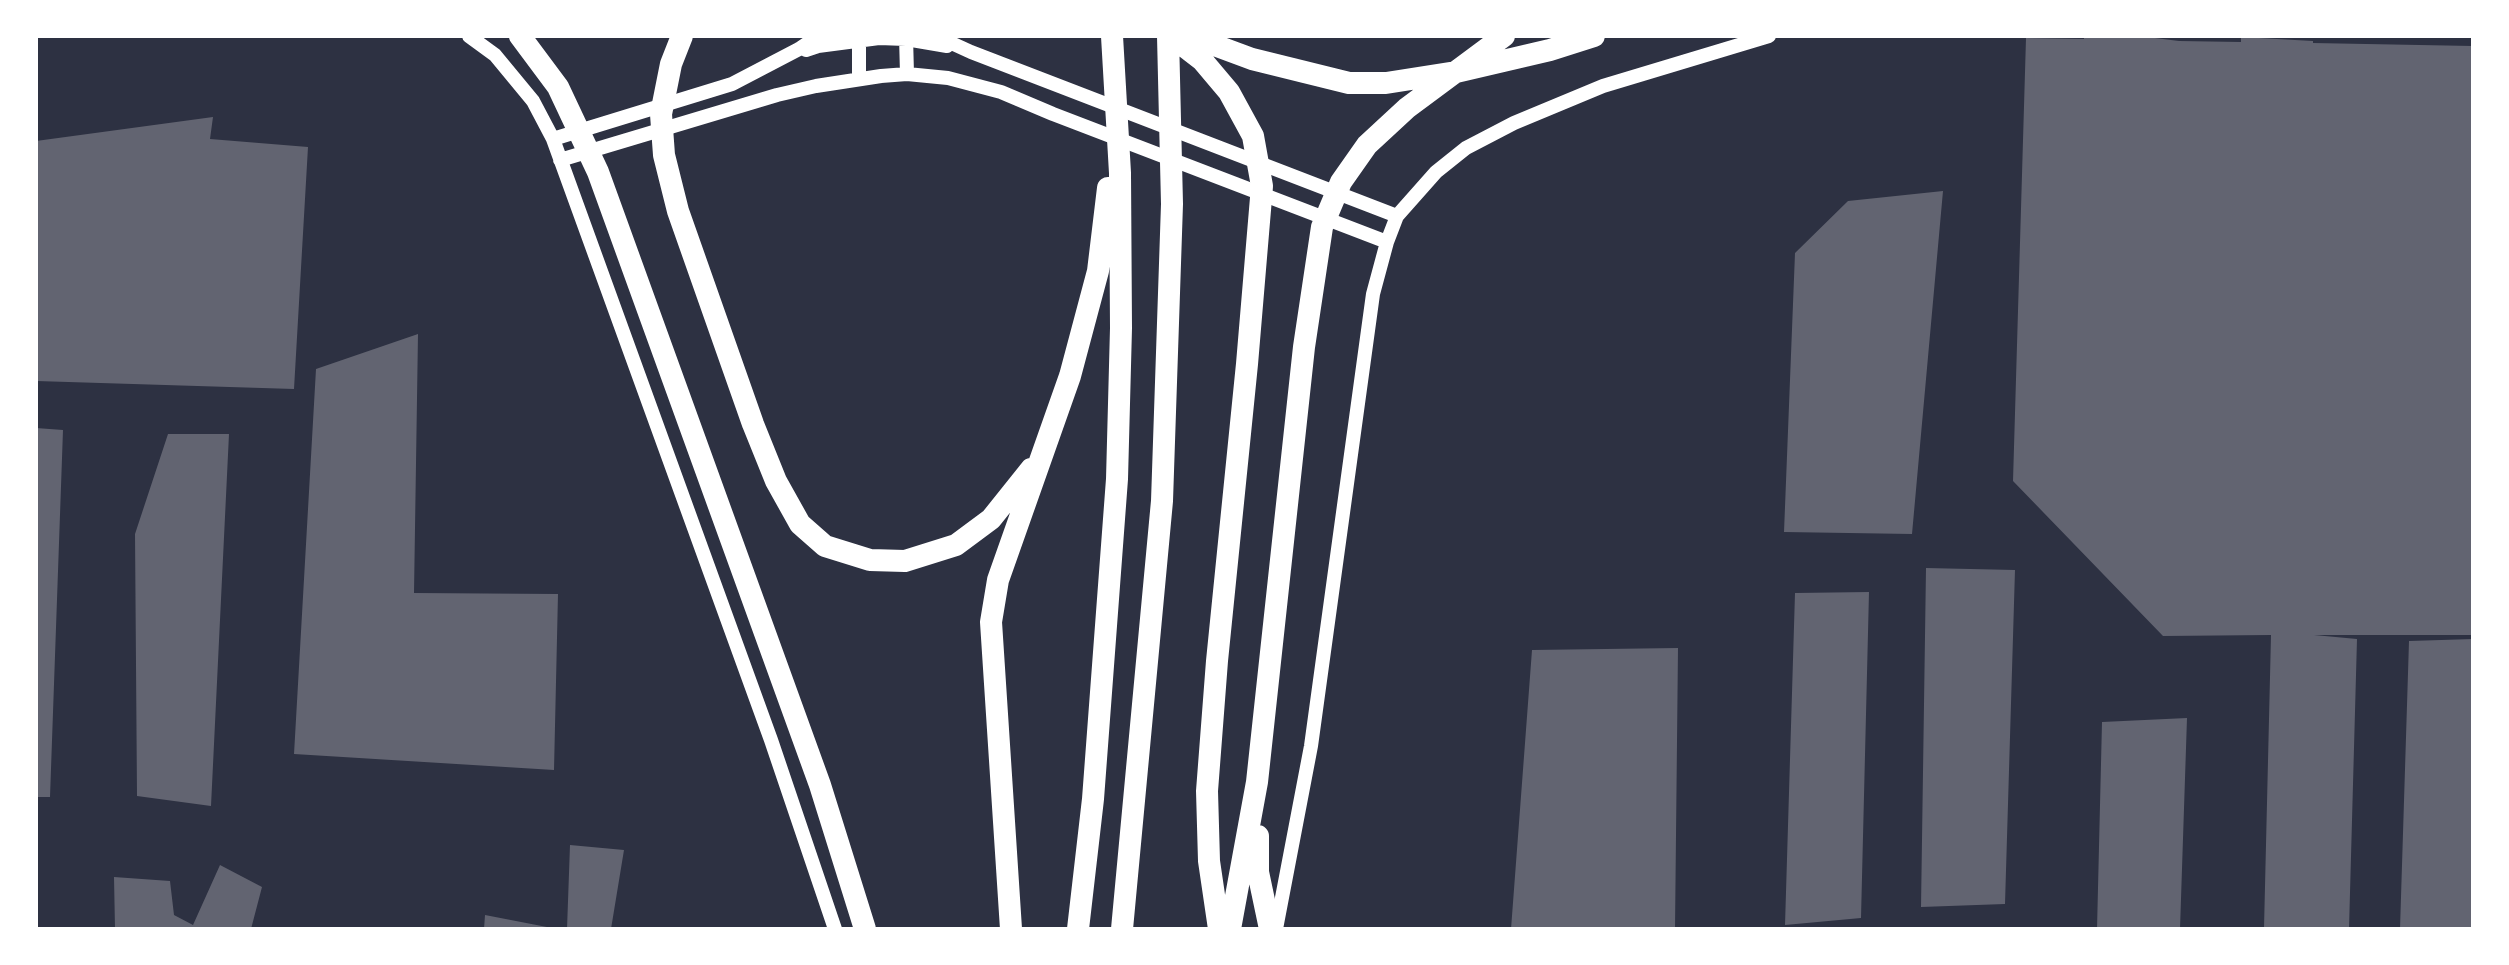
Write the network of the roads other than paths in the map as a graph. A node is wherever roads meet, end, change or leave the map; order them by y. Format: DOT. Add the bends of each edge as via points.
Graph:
graph roads {
  1 [pos="469,36"];
  2 [pos="520,36"];
  3 [pos="682,36"];
  4 [pos="818,36"];
  5 [pos="936,36"];
  6 [pos="1169,36"];
  7 [pos="1190,36"];
  8 [pos="1504,36"];
  9 [pos="1594,36"];
  10 [pos="1769,36"];
  11 [pos="859,38"];
  12 [pos="906,38"];
  13 [pos="1113,46"];
  14 [pos="971,52"];
  15 [pos="783,58"];
  16 [pos="1456,72"];
  17 [pos="907,74"];
  18 [pos="859,78"];
  19 [pos="553,139"];
  20 [pos="560,160"];
  21 [pos="1397,216"];
  22 [pos="1387,242"];
  23 [pos="1040,459"];
  24 [pos="1257,782"];
  25 [pos="835,929"];
  26 [pos="865,929"];
  27 [pos="1011,929"];
  28 [pos="1078,929"];
  29 [pos="1122,929"];
  30 [pos="1219,929"];
  31 [pos="1230,929"];
  32 [pos="1270,929"];
  33 [pos="1276,929"];
  1 -- 19 [label="street" via="495,55 533,101"];
  2 -- 26 [label="highway" via="558,87 598,172 820,785"];
  3 -- 23 [label="highway" via="661,114 664,155 678,211 753,424 800,524 825,546 870,560 905,561 956,545 991,519"];
  4 -- 15 [label="street"];
  5 -- 14 [label="street"];
  6 -- 29 [label="highway" via="1172,204 1162,501"];
  6 -- 30 [label="highway" via="1202,60 1229,92 1253,136 1262,186 1207,791 1209,861"];
  7 -- 16 [label="highway" via="1252,59 1349,83"];
  8 -- 16 [label="highway"];
  9 -- 16 [label="highway"];
  10 -- 21 [label="street" via="1603,86 1514,123 1466,148"];
  11 -- 12 [label="street"];
  11 -- 15 [label="street"];
  11 -- 18 [label="street"];
  12 -- 14 [label="street"];
  12 -- 17 [label="street"];
  13 -- 23 [label="highway" via="1110,179 1098,271 1070,376"];
  13 -- 28 [label="highway" via="1120,173 1117,479"];
  14 -- 21 [label="street"];
  15 -- 19 [label="street" via="732,84"];
  16 -- 24 [label="highway" via="1367,145 1341,182 1322,227"];
  17 -- 18 [label="street"];
  17 -- 22 [label="street" via="1001,92"];
  18 -- 20 [label="street" via="777,95"];
  19 -- 20 [label="street"];
  20 -- 25 [label="street"];
  21 -- 22 [label="street"];
  22 -- 33 [label="street" via="1373,294 1311,746"];
  23 -- 27 [label="highway" via="998,580 991,622"];
  24 -- 31 [label="highway"];
  24 -- 32 [label="highway" via="1258,872"];
}
